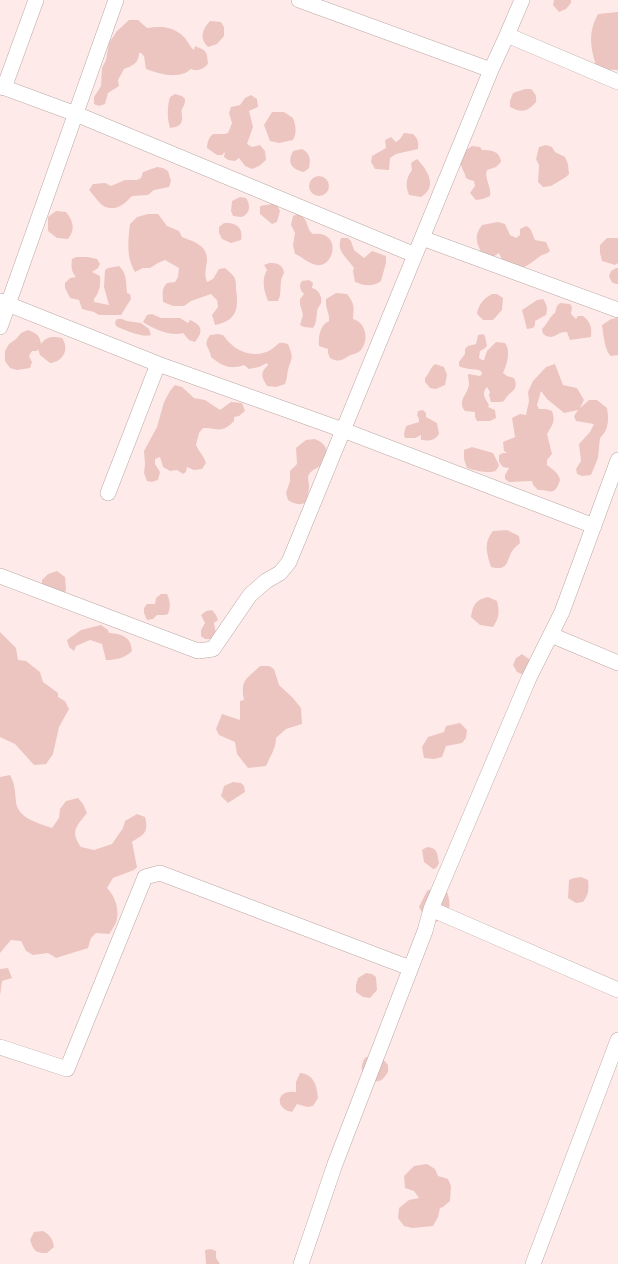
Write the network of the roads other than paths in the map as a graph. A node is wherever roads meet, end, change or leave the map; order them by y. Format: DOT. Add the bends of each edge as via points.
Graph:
graph roads {
  1 [pos="36,0"];
  2 [pos="116,0"];
  3 [pos="300,0"];
  4 [pos="522,0"];
  5 [pos="507,35"];
  6 [pos="491,70"];
  7 [pos="618,82"];
  8 [pos="2,87"];
  9 [pos="76,114"];
  10 [pos="422,238"];
  11 [pos="415,255"];
  12 [pos="4,303"];
  13 [pos="618,310"];
  14 [pos="0,327"];
  15 [pos="158,364"];
  16 [pos="343,430"];
  17 [pos="618,460"];
  18 [pos="108,493"];
  19 [pos="594,526"];
  20 [pos="0,576"];
  21 [pos="551,635"];
  22 [pos="618,663"];
  23 [pos="432,909"];
  24 [pos="410,968"];
  25 [pos="618,990"];
  26 [pos="618,1040"];
  27 [pos="0,1047"];
  28 [pos="301,1264"];
  29 [pos="533,1264"];
  1 -- 8 [label="street"];
  2 -- 9 [label="street"];
  3 -- 6 [label="street"];
  4 -- 5 [label="street"];
  5 -- 6 [label="street"];
  5 -- 7 [label="street"];
  6 -- 10 [label="street"];
  8 -- 9 [label="street"];
  9 -- 11 [label="street"];
  9 -- 12 [label="street"];
  10 -- 11 [label="street"];
  10 -- 13 [label="street"];
  11 -- 16 [label="street"];
  12 -- 14 [label="street"];
  12 -- 15 [label="street"];
  15 -- 16 [label="street"];
  15 -- 18 [label="street"];
  16 -- 19 [label="street"];
  16 -- 20 [label="street" via="288,562 280,573 250,595 213,649 198,651"];
  17 -- 19 [label="street"];
  19 -- 21 [label="street"];
  21 -- 22 [label="street"];
  21 -- 23 [label="street" via="529,678"];
  23 -- 24 [label="street"];
  23 -- 25 [label="street"];
  24 -- 27 [label="street" via="160,873 145,877 67,1069"];
  24 -- 28 [label="street" via="335,1164"];
  26 -- 29 [label="street"];
}
